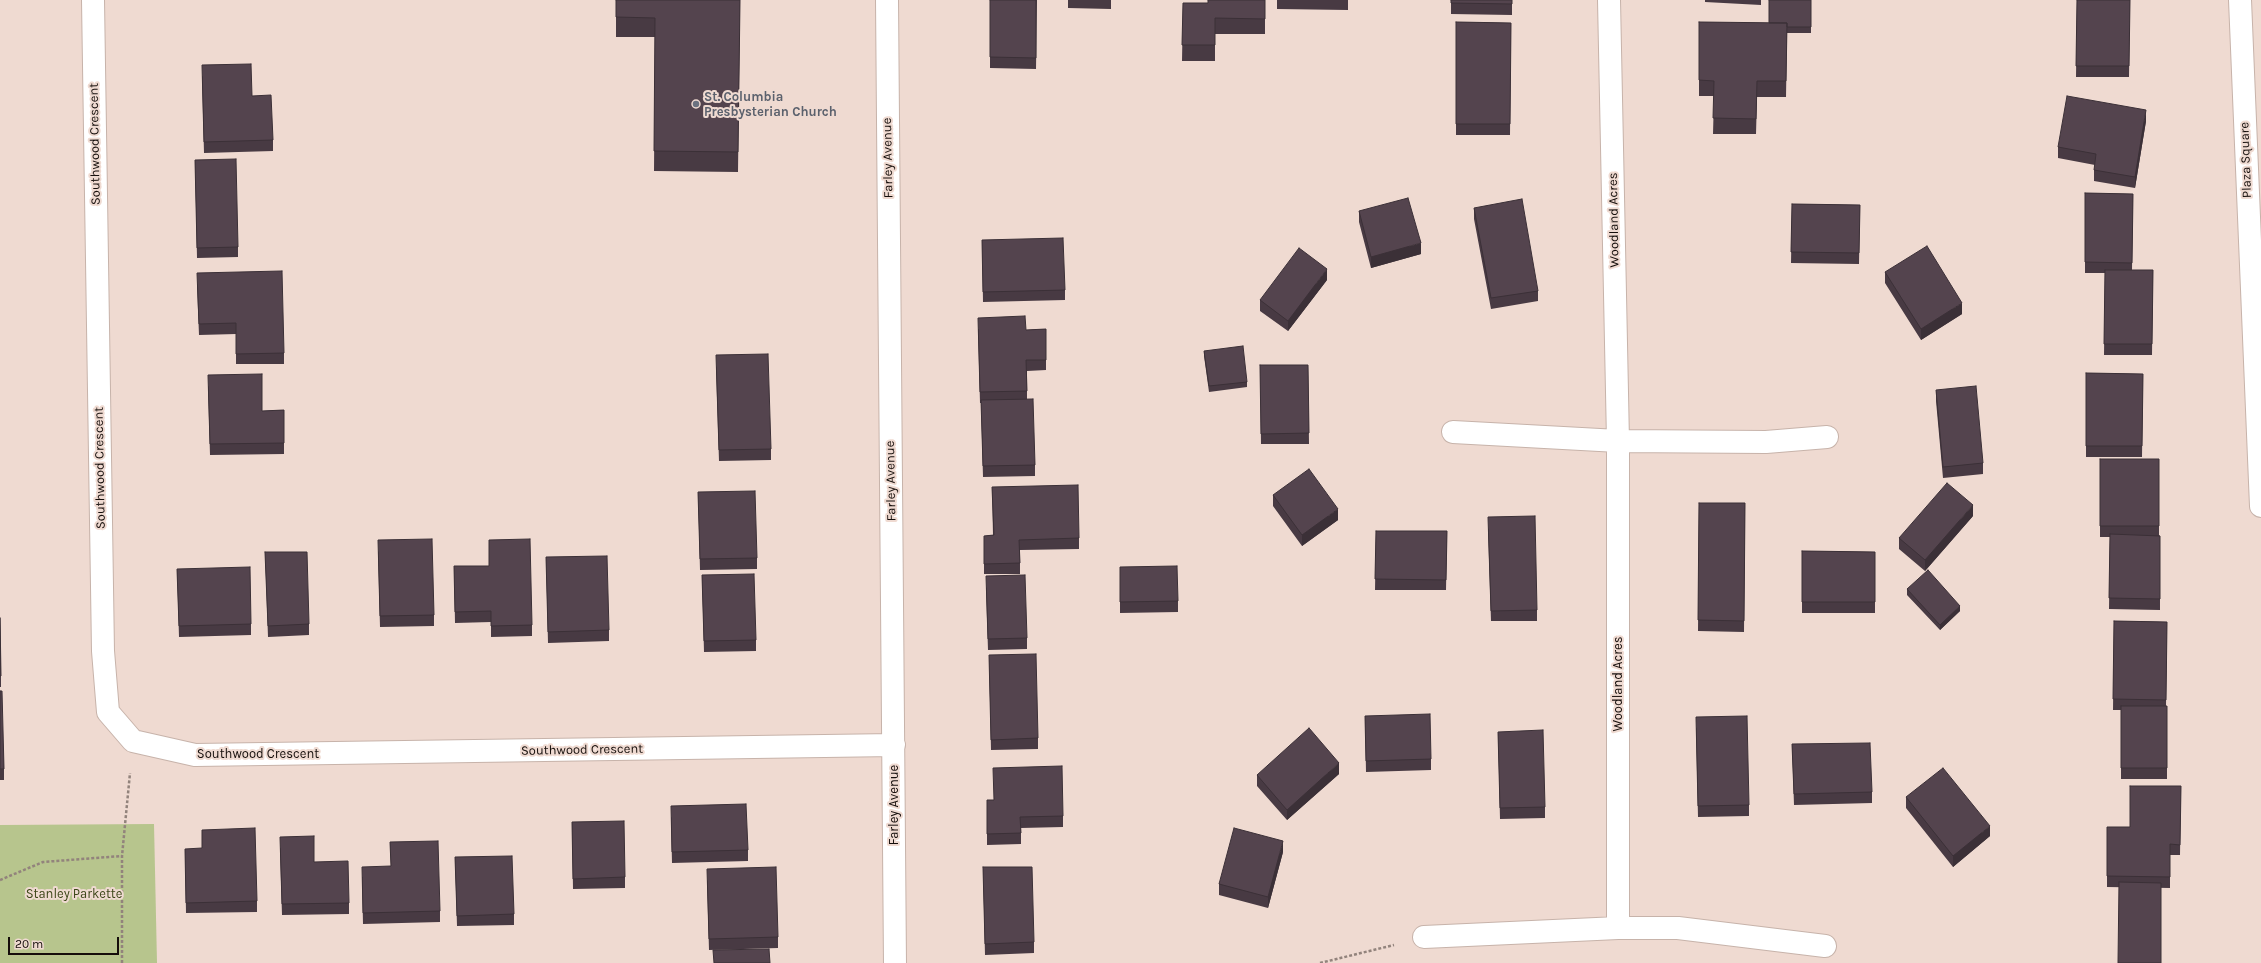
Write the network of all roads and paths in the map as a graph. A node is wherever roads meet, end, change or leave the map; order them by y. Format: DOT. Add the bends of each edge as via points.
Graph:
graph roads {
  1 [pos="93,0"];
  2 [pos="886,0"];
  3 [pos="1609,0"];
  4 [pos="2240,0"];
  5 [pos="2257,321"];
  6 [pos="1453,432"];
  7 [pos="1827,437"];
  8 [pos="1618,441"];
  9 [pos="2261,506"];
  10 [pos="134,740"];
  11 [pos="894,745"];
  12 [pos="122,856"];
  13 [pos="0,880"];
  14 [pos="1618,928"];
  15 [pos="1424,937"];
  16 [pos="1825,946"];
  17 [pos="122,963"];
  18 [pos="895,963"];
  19 [pos="1320,963"];
  1 -- 10 [label="street, Southwood Crescent" via="103,651 108,712"];
  2 -- 11 [label="street, Farley Avenue"];
  3 -- 8 [label="street, Woodland Acres"];
  4 -- 5 [label="street, Plaza Square"];
  5 -- 9 [label="street, Plaza Square"];
  6 -- 8 [label="street"];
  7 -- 8 [label="street" via="1766,442"];
  8 -- 14 [label="street, Woodland Acres"];
  10 -- 11 [label="street, Southwood Crescent" via="195,755"];
  10 -- 12 [label="path"];
  11 -- 18 [label="street, Farley Avenue"];
  12 -- 13 [label="path" via="43,862"];
  12 -- 17 [label="path"];
  14 -- 15 [label="street"];
  14 -- 16 [label="street" via="1678,928"];
  15 -- 19 [label="path"];
}
